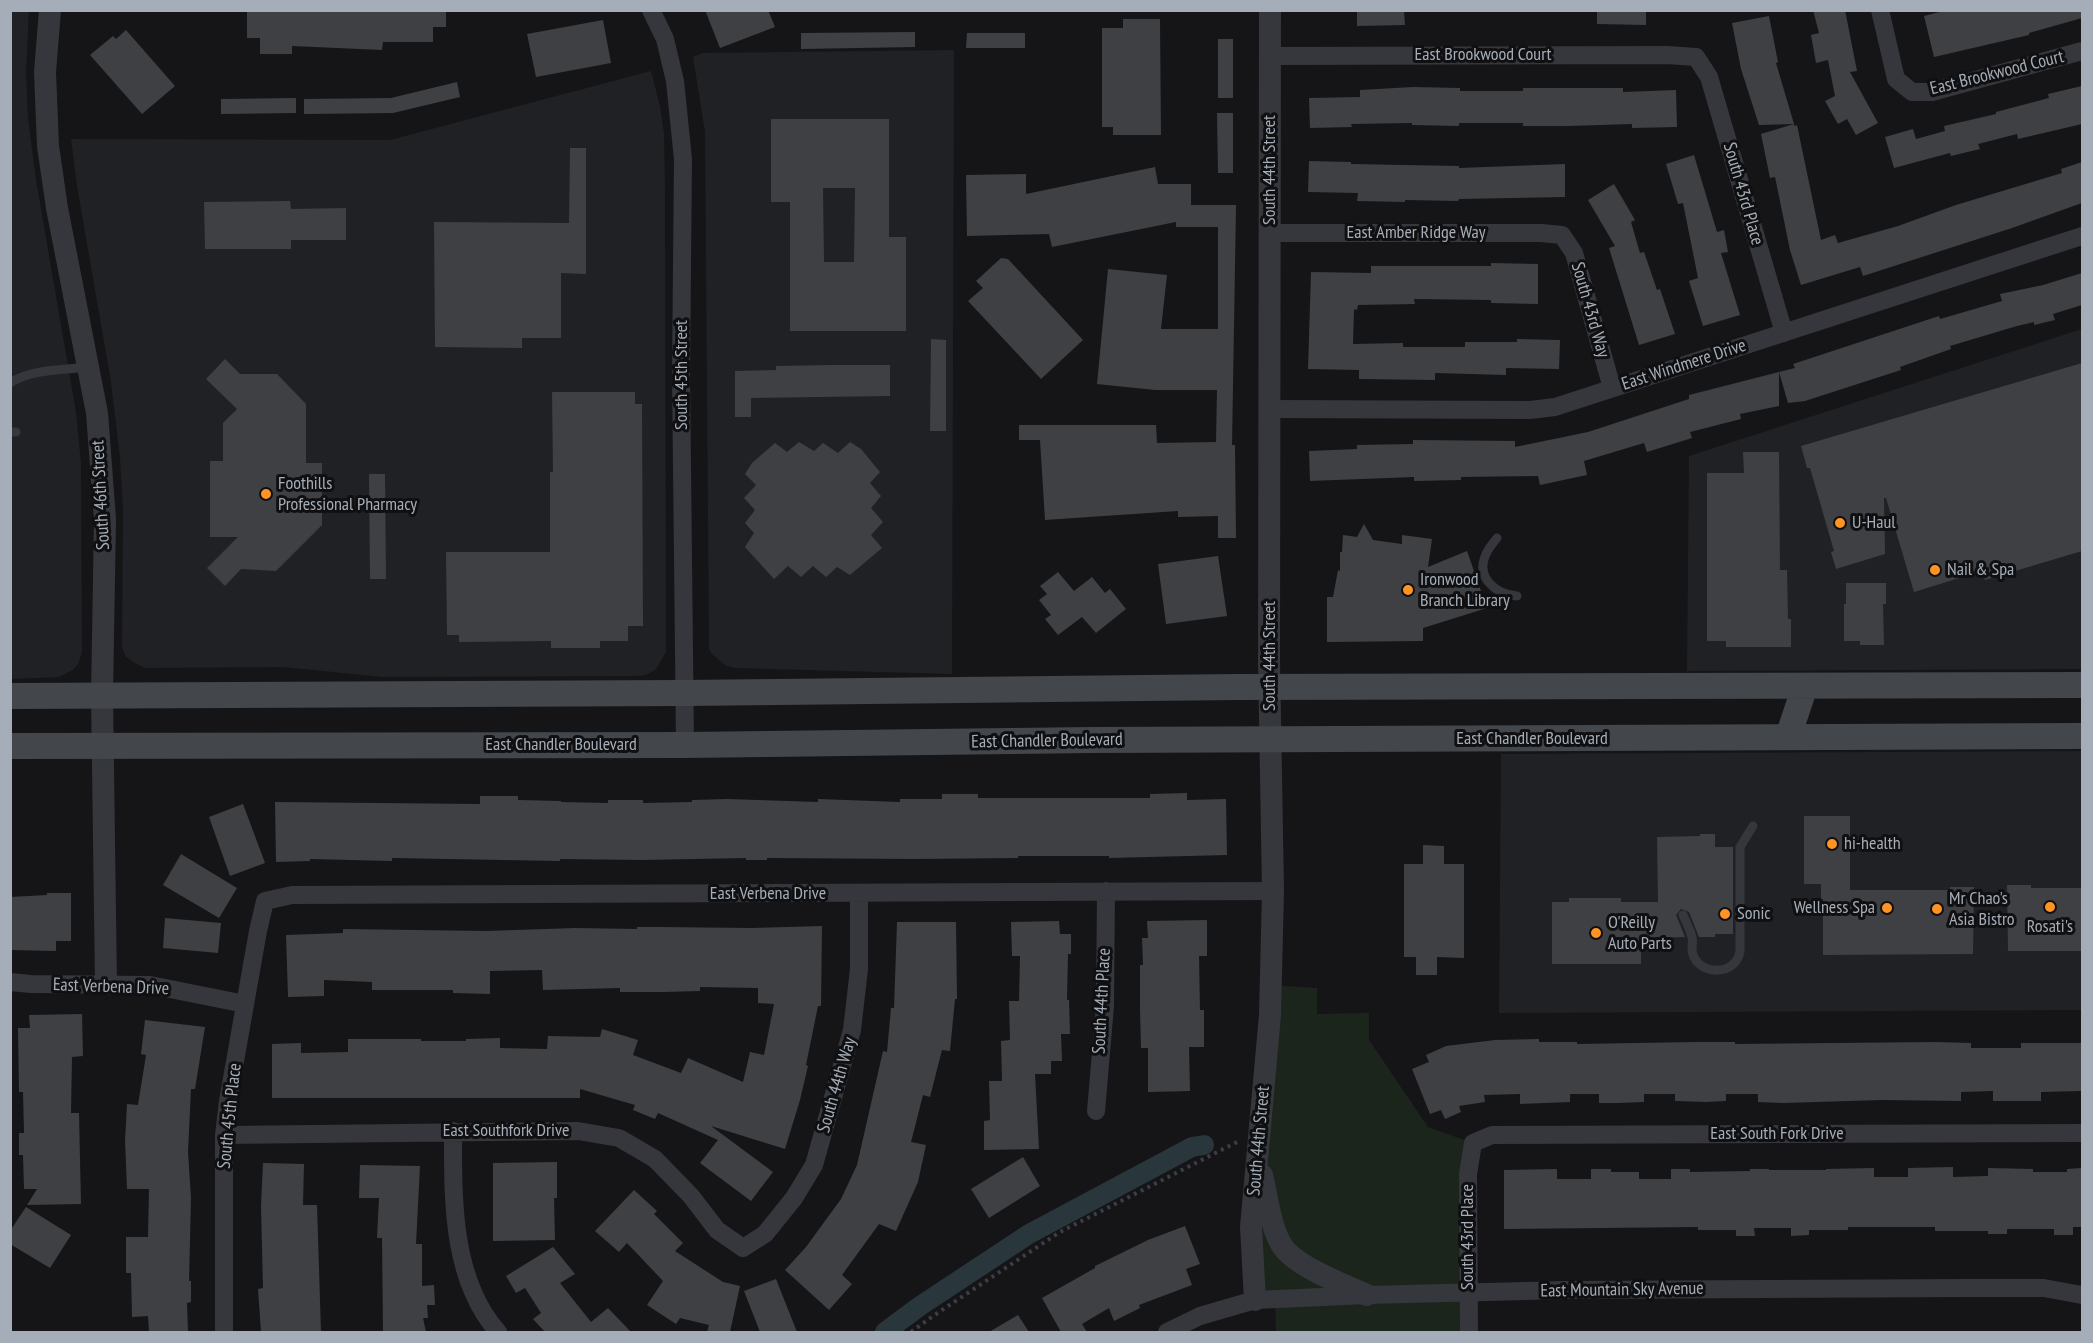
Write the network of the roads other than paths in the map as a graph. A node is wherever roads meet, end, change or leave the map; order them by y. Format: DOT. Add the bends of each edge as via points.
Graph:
graph roads {
  1 [pos="50,10"];
  2 [pos="651,10"];
  3 [pos="1270,10"];
  4 [pos="1880,10"];
  5 [pos="2082,51"];
  6 [pos="1270,56"];
  7 [pos="1696,57"];
  8 [pos="1270,233"];
  9 [pos="1562,235"];
  10 [pos="2082,236"];
  11 [pos="1784,333"];
  12 [pos="88,366"];
  13 [pos="10,383"];
  14 [pos="1612,388"];
  15 [pos="1271,409"];
  16 [pos="1497,538"];
  17 [pos="1517,596"];
  18 [pos="2082,685"];
  19 [pos="1805,686"];
  20 [pos="1270,688"];
  21 [pos="684,693"];
  22 [pos="10,696"];
  23 [pos="102,696"];
  24 [pos="2082,736"];
  25 [pos="1788,737"];
  26 [pos="1270,740"];
  27 [pos="104,745"];
  28 [pos="685,745"];
  29 [pos="10,746"];
  30 [pos="1753,826"];
  31 [pos="1106,891"];
  32 [pos="1273,891"];
  33 [pos="859,893"];
  34 [pos="265,901"];
  35 [pos="1683,915"];
  36 [pos="10,982"];
  37 [pos="106,984"];
  38 [pos="245,1004"];
  39 [pos="1096,1111"];
  40 [pos="453,1131"];
  41 [pos="2082,1133"];
  42 [pos="225,1135"];
  43 [pos="1473,1143"];
  44 [pos="1258,1156"];
  45 [pos="743,1248"];
  46 [pos="1468,1293"];
  47 [pos="1367,1295"];
  48 [pos="2082,1295"];
  49 [pos="1255,1300"];
  50 [pos="488,1329"];
  51 [pos="225,1332"];
  52 [pos="1167,1332"];
  53 [pos="1469,1332"];
  1 -- 12 [label="street, South 46th Street" via="45,72 48,146"];
  2 -- 21 [label="street, South 45th Street" via="665,39 675,81 683,159"];
  3 -- 6 [label="street, South 44th Street"];
  4 -- 5 [label="street, East Brookwood Court" via="1896,79 1912,92 1932,92"];
  6 -- 7 [label="street, East Brookwood Court"];
  6 -- 8 [label="street, South 44th Street"];
  7 -- 11 [label="street, South 43rd Place" via="1709,77"];
  8 -- 9 [label="street, East Amber Ridge Way"];
  8 -- 15 [label="street, South 44th Street"];
  9 -- 14 [label="street, South 43rd Way" via="1574,253"];
  10 -- 11 [label="street, East Windmere Drive"];
  11 -- 14 [label="street, East Windmere Drive"];
  12 -- 13 [label="lane" via="38,373"];
  12 -- 23 [label="street, South 46th Street" via="97,413 105,519"];
  14 -- 15 [label="street, East Windmere Drive" via="1556,407 1530,410"];
  15 -- 20 [label="street, South 44th Street"];
  16 -- 17 [label="lane" via="1485,555 1488,581 1504,595"];
  18 -- 19 [label="main road"];
  19 -- 20 [label="main road"];
  19 -- 25 [label="main road"];
  20 -- 21 [label="main road"];
  20 -- 26 [label="street, South 44th Street"];
  21 -- 23 [label="main road"];
  21 -- 28 [label="street, South 45th Street"];
  22 -- 23 [label="main road"];
  23 -- 27 [label="street, South 46th Street"];
  24 -- 25 [label="main road, East Chandler Boulevard"];
  25 -- 26 [label="main road, East Chandler Boulevard"];
  26 -- 28 [label="main road, East Chandler Boulevard"];
  26 -- 32 [label="street, South 44th Street"];
  27 -- 28 [label="main road, East Chandler Boulevard"];
  27 -- 29 [label="main road, East Chandler Boulevard"];
  27 -- 37 [label="street, South 46th Street"];
  30 -- 35 [label="lane" via="1740,847 1740,952 1735,963 1717,970 1697,962"];
  31 -- 32 [label="street, East Verbena Drive"];
  31 -- 33 [label="street, East Verbena Drive"];
  31 -- 39 [label="street, South 44th Place" via="1105,1006"];
  32 -- 44 [label="street, South 44th Street" via="1270,1015"];
  33 -- 34 [label="street, East Verbena Drive" via="292,895"];
  33 -- 45 [label="street, South 44th Way" via="859,969 852,1030 814,1165 795,1198 765,1234"];
  34 -- 38 [label="street, South 45th Place"];
  36 -- 37 [label="street, East Verbena Drive"];
  37 -- 38 [label="street, East Verbena Drive" via="150,986"];
  38 -- 42 [label="street, South 45th Place"];
  40 -- 42 [label="street, East Southfork Drive"];
  40 -- 45 [label="street, East Southfork Drive" via="578,1131 619,1138 655,1159 717,1230"];
  40 -- 50 [label="street" via="453,1195 460,1248"];
  41 -- 43 [label="street, East South Fork Drive" via="1492,1135"];
  42 -- 51 [label="street, South 45th Place"];
  43 -- 46 [label="street, South 43rd Place" via="1468,1174"];
  44 -- 47 [label="street" via="1283,1248 1304,1264"];
  44 -- 49 [label="street, South 44th Street" via="1251,1227"];
  46 -- 47 [label="street, East Mountain Sky Avenue"];
  46 -- 48 [label="street, East Mountain Sky Avenue" via="2044,1288"];
  46 -- 53 [label="street, South 43rd Place"];
  47 -- 49 [label="street, East Mountain Sky Avenue"];
  49 -- 52 [label="street, East Mountain Sky Avenue" via="1200,1316"];
}
